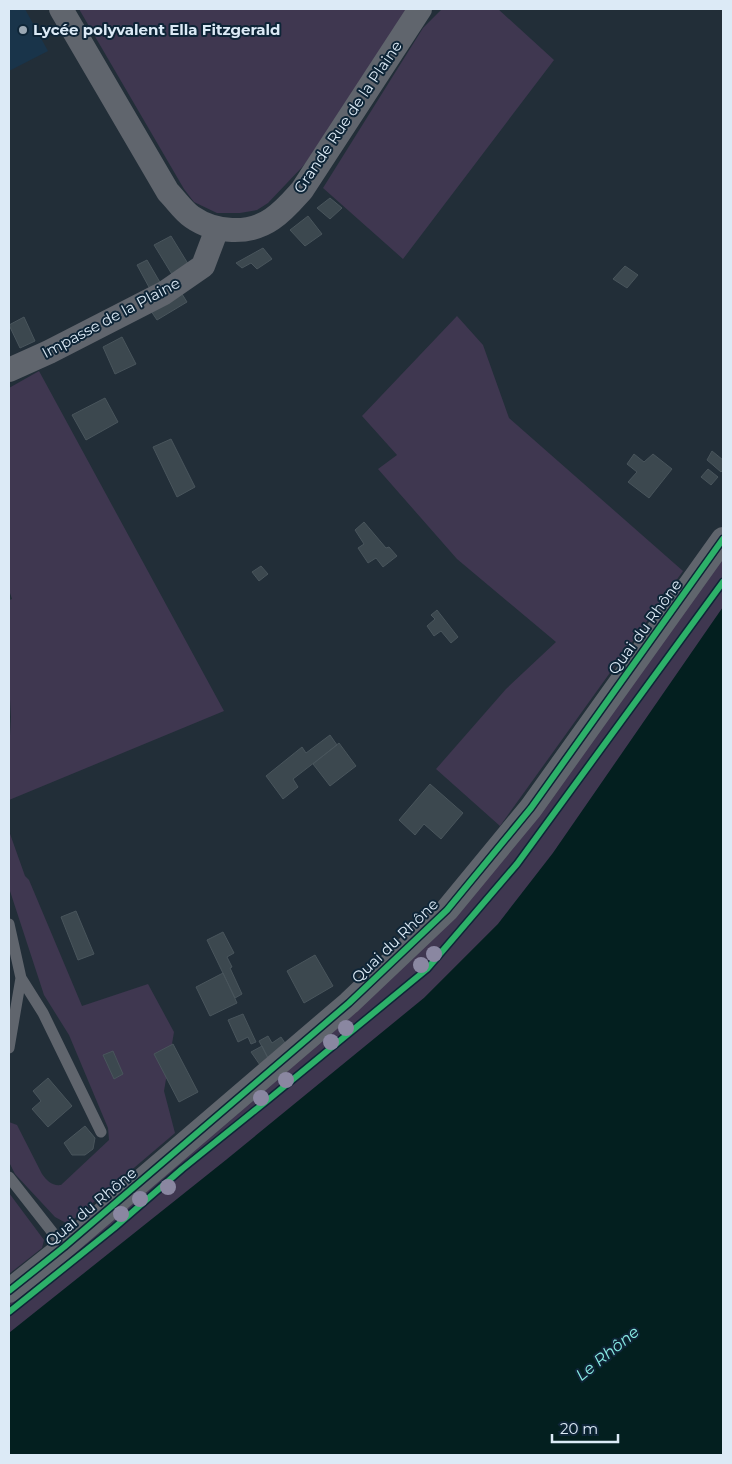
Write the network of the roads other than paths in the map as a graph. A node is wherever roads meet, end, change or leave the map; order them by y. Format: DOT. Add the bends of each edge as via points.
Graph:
graph roads {
  1 [pos="61,9"];
  2 [pos="420,9"];
  3 [pos="217,229"];
  4 [pos="9,370"];
  5 [pos="723,539"];
  6 [pos="9,924"];
  7 [pos="21,978"];
  8 [pos="9,1048"];
  9 [pos="101,1132"];
  10 [pos="9,1177"];
  11 [pos="64,1247"];
  12 [pos="9,1291"];
  1 -- 3 [label="street, Grande Rue de la Plaine" via="168,192 191,217"];
  2 -- 3 [label="street, Grande Rue de la Plaine" via="302,190 283,210 257,226 242,230"];
  3 -- 4 [label="street, Impasse de la Plaine" via="203,266 164,293"];
  5 -- 11 [label="street, Quai du Rhône" via="531,808 447,910 349,1003"];
  6 -- 7 [label="lane"];
  7 -- 8 [label="lane"];
  7 -- 9 [label="lane" via="43,1013"];
  10 -- 11 [label="lane"];
  11 -- 12 [label="street, Quai du Rhône"];
}
